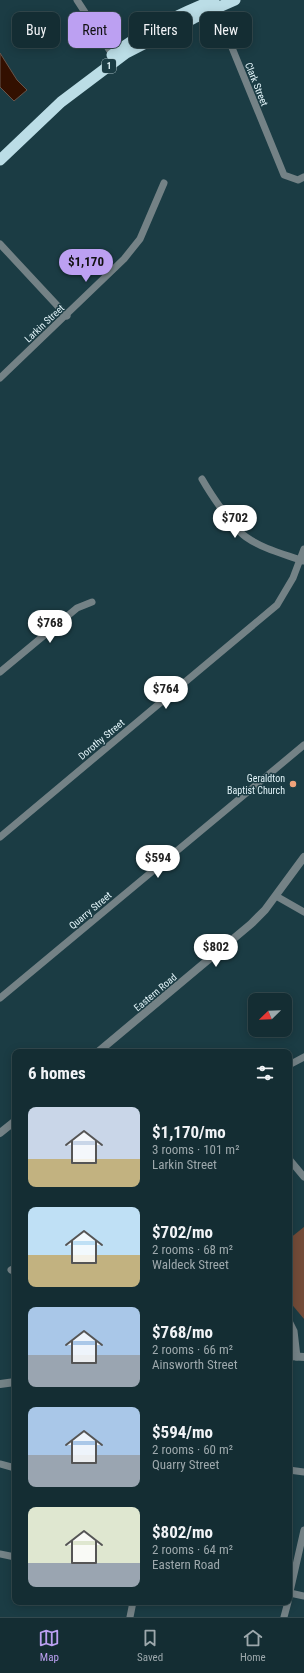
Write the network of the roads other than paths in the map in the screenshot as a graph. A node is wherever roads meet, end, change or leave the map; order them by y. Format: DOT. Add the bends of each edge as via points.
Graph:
graph roads {
  1 [pos="77,0"];
  2 [pos="235,0"];
  3 [pos="214,3"];
  4 [pos="112,54"];
  5 [pos="0,150"];
  6 [pos="0,160"];
  7 [pos="304,177"];
  8 [pos="164,183"];
  9 [pos="0,244"];
  10 [pos="67,316"];
  11 [pos="0,378"];
  12 [pos="202,479"];
  13 [pos="304,549"];
  14 [pos="302,560"];
  15 [pos="92,602"];
  16 [pos="0,672"];
  17 [pos="304,745"];
  18 [pos="0,837"];
  19 [pos="304,857"];
  20 [pos="276,896"];
  21 [pos="304,912"];
  22 [pos="0,998"];
  23 [pos="102,1049"];
  24 [pos="304,1057"];
  25 [pos="292,1063"];
  26 [pos="12,1123"];
  27 [pos="0,1133"];
  28 [pos="292,1163"];
  29 [pos="304,1177"];
  30 [pos="292,1327"];
  31 [pos="296,1357"];
  32 [pos="12,1382"];
  33 [pos="0,1384"];
  34 [pos="0,1464"];
  35 [pos="12,1467"];
  36 [pos="292,1470"];
  37 [pos="304,1472"];
  38 [pos="304,1530"];
  39 [pos="0,1554"];
  40 [pos="12,1556"];
  41 [pos="292,1582"];
  42 [pos="292,1595"];
  43 [pos="304,1596"];
  44 [pos="132,1605"];
  45 [pos="287,1605"];
  46 [pos="130,1617"];
  47 [pos="284,1617"];
  1 -- 4 [label="street"];
  2 -- 3 [label="highway, 1"];
  3 -- 4 [label="highway, 1" via="192,9 128,42"];
  3 -- 6 [label="highway, 1" via="126,53 61,102"];
  3 -- 7 [label="street, Clark Street" via="284,175 298,180"];
  4 -- 5 [label="highway, 1" via="48,104"];
  8 -- 10 [label="street, Larkin Street" via="140,239 124,259"];
  9 -- 10 [label="street"];
  10 -- 11 [label="street, Larkin Street"];
  12 -- 14 [label="street" via="211,496 245,536 261,546"];
  13 -- 14 [label="street, Dorothy Street"];
  14 -- 18 [label="street, Dorothy Street" via="277,605"];
  15 -- 16 [label="street" via="78,608"];
  17 -- 22 [label="street, Quarry Street"];
  19 -- 20 [label="street, Eastern Road"];
  20 -- 21 [label="street"];
  20 -- 23 [label="street, Eastern Road" via="232,941"];
  24 -- 25 [label="street"];
  26 -- 27 [label="street"];
  28 -- 29 [label="street"];
  30 -- 31 [label="street"];
  32 -- 33 [label="street"];
  34 -- 35 [label="street"];
  36 -- 37 [label="street"];
  38 -- 41 [label="street"];
  39 -- 40 [label="street"];
  42 -- 43 [label="street"];
  44 -- 46 [label="street"];
  45 -- 47 [label="street"];
}
